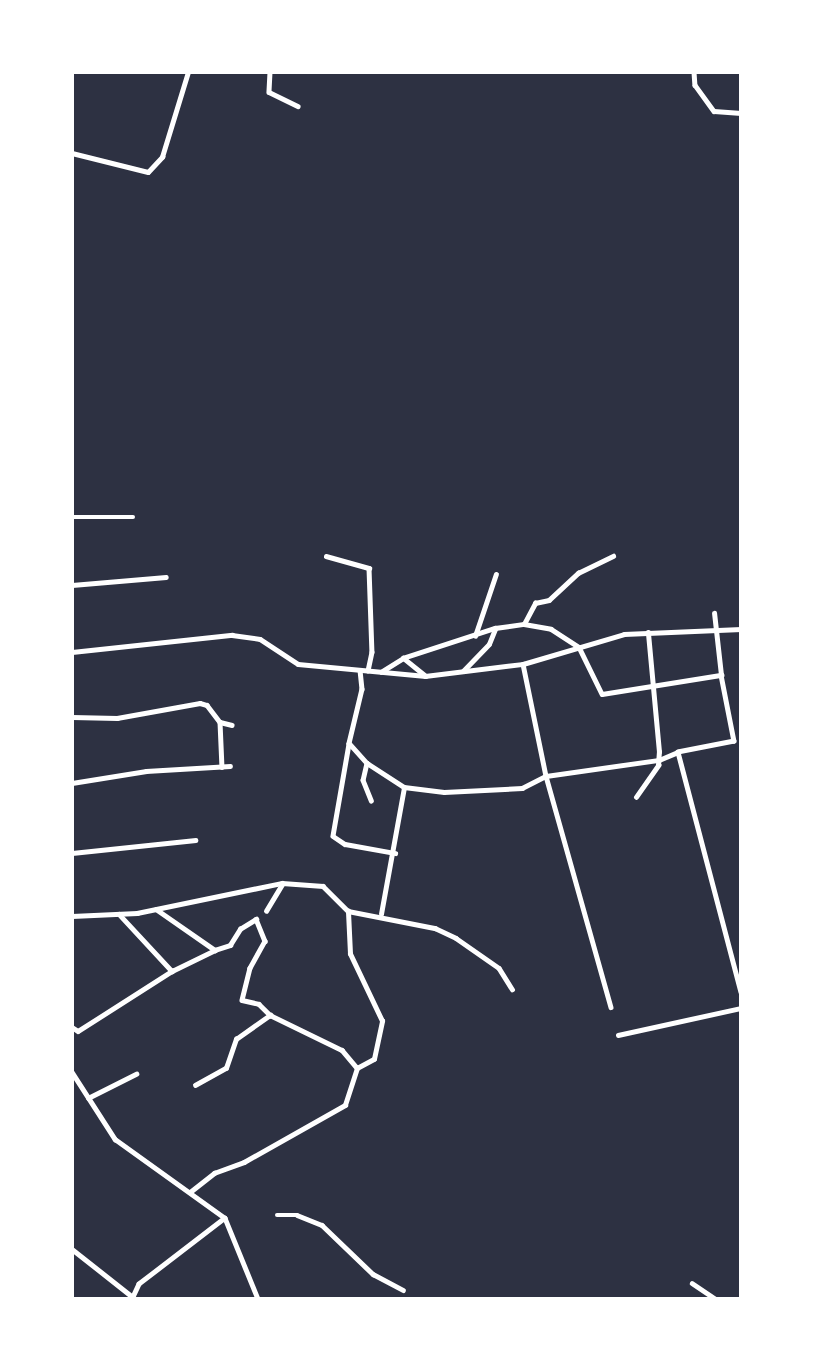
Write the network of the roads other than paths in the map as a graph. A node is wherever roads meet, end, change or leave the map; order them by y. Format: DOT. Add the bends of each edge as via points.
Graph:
graph roads {
  1 [pos="188,72"];
  2 [pos="270,72"];
  3 [pos="694,72"];
  4 [pos="298,106"];
  5 [pos="741,113"];
  6 [pos="72,153"];
  7 [pos="72,517"];
  8 [pos="133,517"];
  9 [pos="326,556"];
  10 [pos="613,556"];
  11 [pos="496,573"];
  12 [pos="166,577"];
  13 [pos="72,585"];
  14 [pos="713,614"];
  15 [pos="524,624"];
  16 [pos="495,628"];
  17 [pos="741,629"];
  18 [pos="714,630"];
  19 [pos="648,633"];
  20 [pos="475,637"];
  21 [pos="579,647"];
  22 [pos="72,652"];
  23 [pos="403,658"];
  24 [pos="523,664"];
  25 [pos="360,670"];
  26 [pos="368,671"];
  27 [pos="463,671"];
  28 [pos="380,672"];
  29 [pos="721,675"];
  30 [pos="425,676"];
  31 [pos="653,685"];
  32 [pos="72,717"];
  33 [pos="220,722"];
  34 [pos="232,725"];
  35 [pos="741,740"];
  36 [pos="734,741"];
  37 [pos="349,743"];
  38 [pos="678,752"];
  39 [pos="659,760"];
  40 [pos="367,763"];
  41 [pos="230,766"];
  42 [pos="222,767"];
  43 [pos="545,776"];
  44 [pos="72,783"];
  45 [pos="404,787"];
  46 [pos="636,797"];
  47 [pos="371,800"];
  48 [pos="195,840"];
  49 [pos="72,853"];
  50 [pos="395,853"];
  51 [pos="282,883"];
  52 [pos="155,909"];
  53 [pos="266,911"];
  54 [pos="348,911"];
  55 [pos="118,914"];
  56 [pos="381,914"];
  57 [pos="72,916"];
  58 [pos="215,950"];
  59 [pos="172,971"];
  60 [pos="512,989"];
  61 [pos="741,992"];
  62 [pos="611,1007"];
  63 [pos="741,1008"];
  64 [pos="270,1015"];
  65 [pos="72,1027"];
  66 [pos="618,1035"];
  67 [pos="357,1068"];
  68 [pos="72,1072"];
  69 [pos="136,1074"];
  70 [pos="195,1085"];
  71 [pos="88,1098"];
  72 [pos="190,1192"];
  73 [pos="277,1215"];
  74 [pos="225,1218"];
  75 [pos="72,1249"];
  76 [pos="692,1283"];
  77 [pos="402,1290"];
  78 [pos="133,1298"];
  79 [pos="258,1299"];
  80 [pos="716,1299"];
  1 -- 6 [label="street" via="162,158 148,172"];
  2 -- 4 [label="street" via="269,92"];
  3 -- 5 [label="street" via="695,85 714,111"];
  7 -- 8 [label="street"];
  9 -- 26 [label="street" via="369,568 372,652"];
  10 -- 15 [label="street" via="578,573 549,600 535,603"];
  11 -- 20 [label="street"];
  12 -- 13 [label="street"];
  14 -- 18 [label="street"];
  15 -- 16 [label="street"];
  15 -- 21 [label="street" via="551,629"];
  16 -- 20 [label="street"];
  16 -- 27 [label="street" via="489,644"];
  17 -- 18 [label="street"];
  18 -- 19 [label="street"];
  18 -- 29 [label="street"];
  19 -- 21 [label="street"];
  19 -- 31 [label="street"];
  20 -- 23 [label="street"];
  21 -- 24 [label="street"];
  21 -- 31 [label="street" via="603,694"];
  22 -- 25 [label="street" via="232,635 260,639 298,664"];
  23 -- 28 [label="street"];
  23 -- 30 [label="street"];
  24 -- 27 [label="street"];
  24 -- 43 [label="street"];
  25 -- 26 [label="street"];
  25 -- 37 [label="street" via="362,689"];
  26 -- 28 [label="street"];
  27 -- 30 [label="street"];
  28 -- 30 [label="street"];
  29 -- 31 [label="street"];
  29 -- 36 [label="street"];
  31 -- 39 [label="street"];
  32 -- 33 [label="street" via="117,718 200,703"];
  33 -- 34 [label="street"];
  33 -- 42 [label="street"];
  35 -- 36 [label="street"];
  36 -- 38 [label="street"];
  37 -- 40 [label="street"];
  37 -- 50 [label="street" via="333,836 345,844"];
  38 -- 39 [label="street"];
  38 -- 61 [label="street"];
  39 -- 43 [label="street"];
  39 -- 46 [label="street"];
  40 -- 45 [label="street"];
  40 -- 47 [label="street" via="363,780"];
  41 -- 42 [label="street"];
  42 -- 44 [label="street" via="146,771"];
  43 -- 45 [label="street" via="522,788 444,792"];
  43 -- 62 [label="street"];
  45 -- 50 [label="street"];
  48 -- 49 [label="street"];
  50 -- 56 [label="street"];
  51 -- 52 [label="street"];
  51 -- 53 [label="street"];
  51 -- 54 [label="street" via="323,886"];
  52 -- 55 [label="street"];
  52 -- 58 [label="street"];
  54 -- 56 [label="street"];
  54 -- 67 [label="street" via="350,954 382,1021 374,1059"];
  55 -- 57 [label="street"];
  55 -- 59 [label="street"];
  56 -- 60 [label="street" via="456,938 499,968"];
  58 -- 59 [label="street"];
  58 -- 64 [label="street" via="230,945 240,929 256,919 265,941 250,968 242,1000 259,1004"];
  59 -- 65 [label="street" via="78,1031"];
  63 -- 66 [label="street"];
  64 -- 67 [label="street" via="342,1050"];
  64 -- 70 [label="street" via="236,1039 226,1068"];
  67 -- 72 [label="street" via="345,1105 244,1162 214,1173"];
  68 -- 71 [label="street"];
  69 -- 71 [label="street"];
  71 -- 72 [label="street" via="115,1139"];
  72 -- 74 [label="street"];
  73 -- 77 [label="street" via="297,1215 322,1225 373,1274"];
  74 -- 78 [label="street" via="139,1284"];
  74 -- 79 [label="street"];
  75 -- 78 [label="street"];
  76 -- 80 [label="street"];
}
